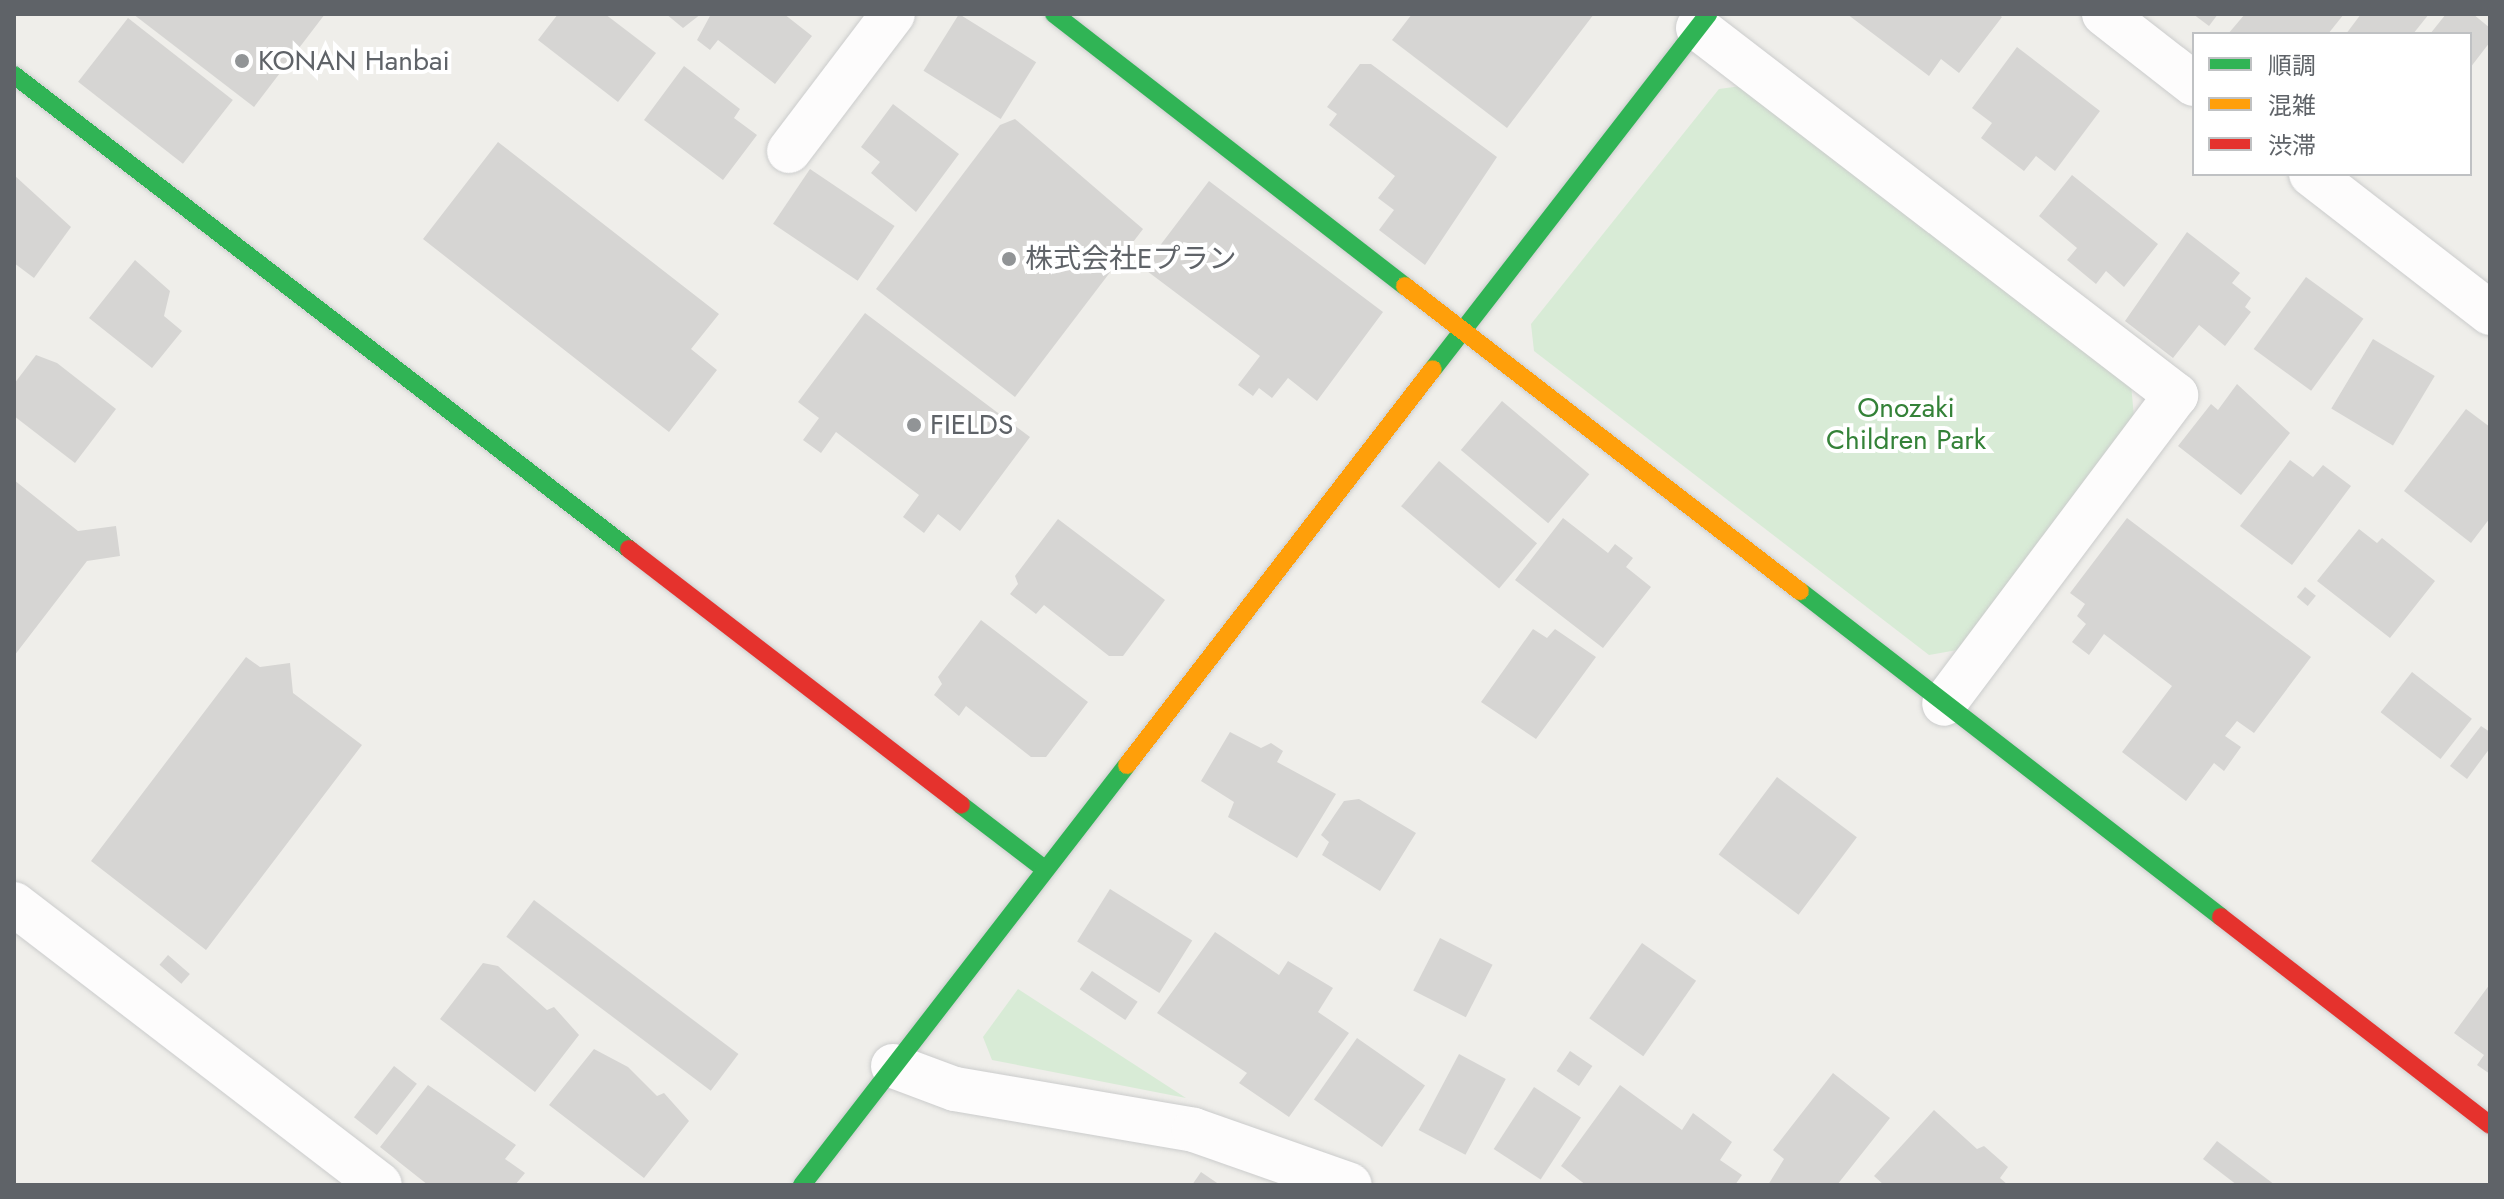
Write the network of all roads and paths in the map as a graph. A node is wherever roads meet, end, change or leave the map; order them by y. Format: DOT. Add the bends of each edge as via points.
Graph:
graph roads {
  1 [pos="893,14"];
  2 [pos="1054,14"];
  3 [pos="2104,14"];
  4 [pos="1703,21"];
  5 [pos="14,75"];
  6 [pos="2192,82"];
  7 [pos="789,151"];
  8 [pos="2314,176"];
  9 [pos="2490,313"];
  10 [pos="1463,327"];
  11 [pos="1944,704"];
  12 [pos="1043,868"];
  13 [pos="14,904"];
  14 [pos="893,1066"];
  15 [pos="2490,1125"];
  16 [pos="380,1185"];
  17 [pos="802,1185"];
  18 [pos="1350,1185"];
  1 -- 7 [label="street"];
  2 -- 10 [label="street"];
  3 -- 6 [label="street"];
  4 -- 10 [label="street"];
  4 -- 11 [label="street" via="2176,395"];
  5 -- 12 [label="street"];
  8 -- 9 [label="street"];
  10 -- 11 [label="street"];
  10 -- 12 [label="street"];
  11 -- 15 [label="street"];
  12 -- 14 [label="street"];
  13 -- 16 [label="street"];
  14 -- 17 [label="street"];
  14 -- 18 [label="street" via="955,1089 1194,1130"];
}
